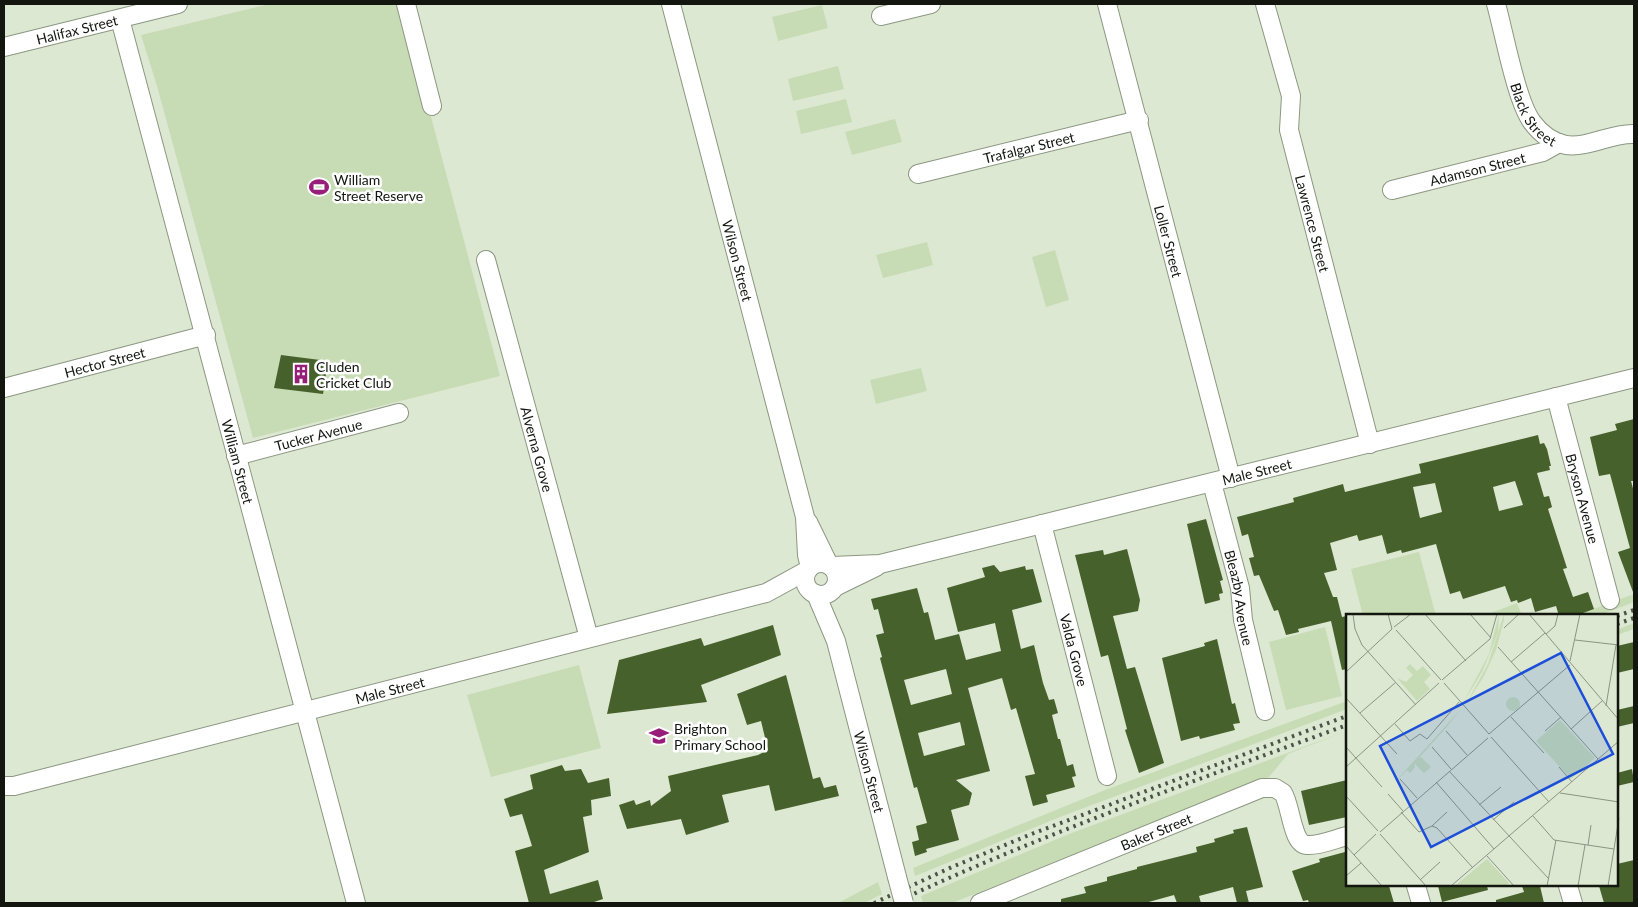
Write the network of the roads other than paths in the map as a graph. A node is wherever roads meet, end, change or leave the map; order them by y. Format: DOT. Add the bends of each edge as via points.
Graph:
graph roads {
  1 [pos="178,4"];
  2 [pos="406,4"];
  3 [pos="670,4"];
  4 [pos="931,4"];
  5 [pos="1107,4"];
  6 [pos="1265,4"];
  7 [pos="1496,4"];
  8 [pos="882,16"];
  9 [pos="120,18"];
  10 [pos="4,47"];
  11 [pos="432,106"];
  12 [pos="1138,120"];
  13 [pos="1634,134"];
  14 [pos="1558,143"];
  15 [pos="918,174"];
  16 [pos="1392,190"];
  17 [pos="486,260"];
  18 [pos="206,336"];
  19 [pos="1634,378"];
  20 [pos="4,388"];
  21 [pos="1556,397"];
  22 [pos="399,413"];
  23 [pos="1370,444"];
  24 [pos="236,456"];
  25 [pos="1231,478"];
  26 [pos="1212,483"];
  27 [pos="805,517"];
  28 [pos="1042,524"];
  29 [pos="880,564"];
  30 [pos="830,566"];
  31 [pos="809,568"];
  32 [pos="834,588"];
  33 [pos="766,593"];
  34 [pos="814,593"];
  35 [pos="1610,600"];
  36 [pos="589,638"];
  37 [pos="836,641"];
  38 [pos="1265,711"];
  39 [pos="304,712"];
  40 [pos="1107,776"];
  41 [pos="7,788"];
  42 [pos="1346,836"];
  43 [pos="1416,887"];
  44 [pos="1568,887"];
  45 [pos="356,903"];
  46 [pos="904,903"];
  47 [pos="980,903"];
  48 [pos="1421,903"];
  49 [pos="1572,903"];
  1 -- 9 [label="street, Halifax Street"];
  2 -- 11 [label="street"];
  3 -- 27 [label="street, Wilson Street"];
  4 -- 8 [label="street"];
  5 -- 12 [label="street, Loller Street"];
  6 -- 23 [label="street, Lawrence Street" via="1290,96 1289,130"];
  7 -- 14 [label="street, Black Street" via="1525,110 1539,130"];
  9 -- 10 [label="street, Halifax Street"];
  9 -- 18 [label="street, William Street"];
  12 -- 15 [label="street, Trafalgar Street"];
  12 -- 25 [label="street, Loller Street"];
  13 -- 14 [label="street, Black Street" via="1575,145"];
  14 -- 16 [label="street, Adamson Street" via="1543,152"];
  17 -- 36 [label="street, Alverna Grove"];
  18 -- 20 [label="street, Hector Street"];
  18 -- 24 [label="street, William Street"];
  19 -- 21 [label="street, Male Street"];
  21 -- 23 [label="street, Male Street"];
  21 -- 35 [label="street, Bryson Avenue"];
  22 -- 24 [label="street, Tucker Avenue"];
  23 -- 25 [label="street, Male Street"];
  24 -- 39 [label="street, William Street"];
  25 -- 26 [label="street, Male Street"];
  26 -- 28 [label="street, Male Street"];
  26 -- 38 [label="street, Bleazby Avenue" via="1240,588 1243,620"];
  27 -- 30 [label="street, Wilson Street"];
  27 -- 31 [label="street, Wilson Street"];
  28 -- 29 [label="street, Male Street"];
  28 -- 40 [label="street, Valda Grove"];
  29 -- 30 [label="street, Male Street"];
  29 -- 32 [label="street, Male Street"];
  30 -- 31 [label="street" via="819,563"];
  30 -- 32 [label="street" via="837,576"];
  31 -- 33 [label="street, Male Street"];
  31 -- 34 [label="street" via="805,579"];
  32 -- 34 [label="street" via="825,594"];
  32 -- 37 [label="street, Wilson Street"];
  33 -- 34 [label="street, Male Street"];
  33 -- 36 [label="street, Male Street"];
  34 -- 37 [label="street, Wilson Street"];
  36 -- 39 [label="street, Male Street"];
  37 -- 46 [label="street, Wilson Street, bridge"];
  39 -- 41 [label="street, Male Street"];
  39 -- 45 [label="street, William Street"];
  42 -- 47 [label="street, Baker Street" via="1310,845 1300,842 1283,793 1275,788 1262,788"];
  43 -- 48 [label="street"];
  44 -- 49 [label="street"];
}
